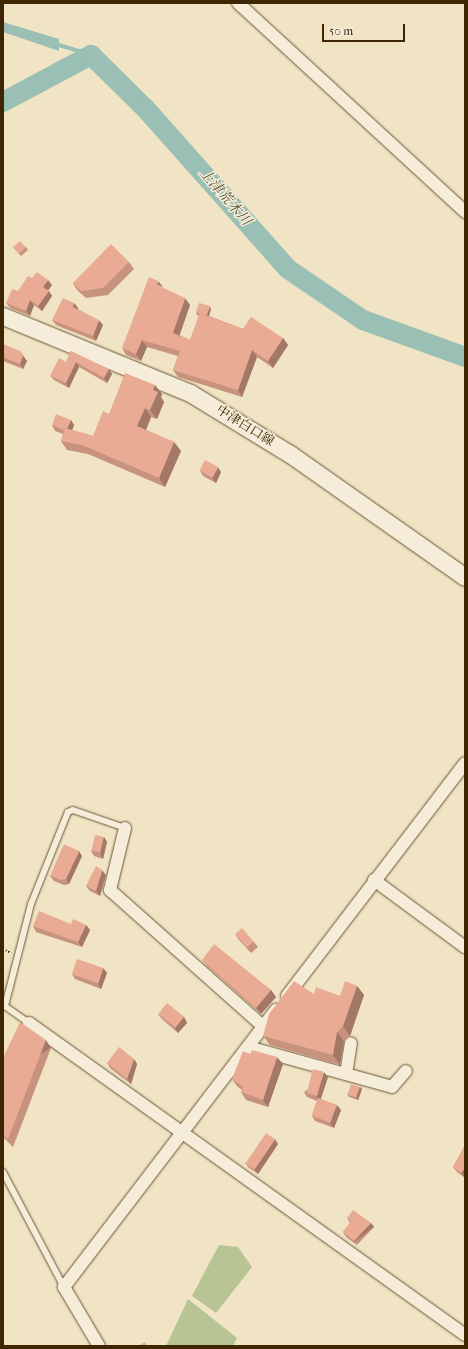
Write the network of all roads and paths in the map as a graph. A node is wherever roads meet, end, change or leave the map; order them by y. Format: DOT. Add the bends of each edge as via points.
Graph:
graph roads {
  1 [pos="238,3"];
  2 [pos="465,212"];
  3 [pos="3,316"];
  4 [pos="465,577"];
  5 [pos="465,763"];
  6 [pos="126,828"];
  7 [pos="374,880"];
  8 [pos="465,947"];
  9 [pos="29,1023"];
  10 [pos="264,1027"];
  11 [pos="351,1043"];
  12 [pos="248,1047"];
  13 [pos="406,1071"];
  14 [pos="346,1074"];
  15 [pos="182,1133"];
  16 [pos="3,1172"];
  17 [pos="64,1287"];
  18 [pos="465,1335"];
  19 [pos="99,1346"];
  1 -- 2 [label="street"];
  3 -- 4 [label="main road, 中津白口線" via="190,393 290,454"];
  5 -- 7 [label="street"];
  6 -- 9 [label="lane" via="73,810 68,812 31,904 5,1006"];
  6 -- 10 [label="street" via="110,890"];
  7 -- 8 [label="street"];
  7 -- 10 [label="street"];
  9 -- 15 [label="street"];
  10 -- 12 [label="street"];
  11 -- 14 [label="street"];
  12 -- 14 [label="street"];
  12 -- 15 [label="street"];
  13 -- 14 [label="street" via="392,1087"];
  15 -- 17 [label="street"];
  15 -- 18 [label="street"];
  16 -- 17 [label="lane"];
  17 -- 19 [label="street"];
}
